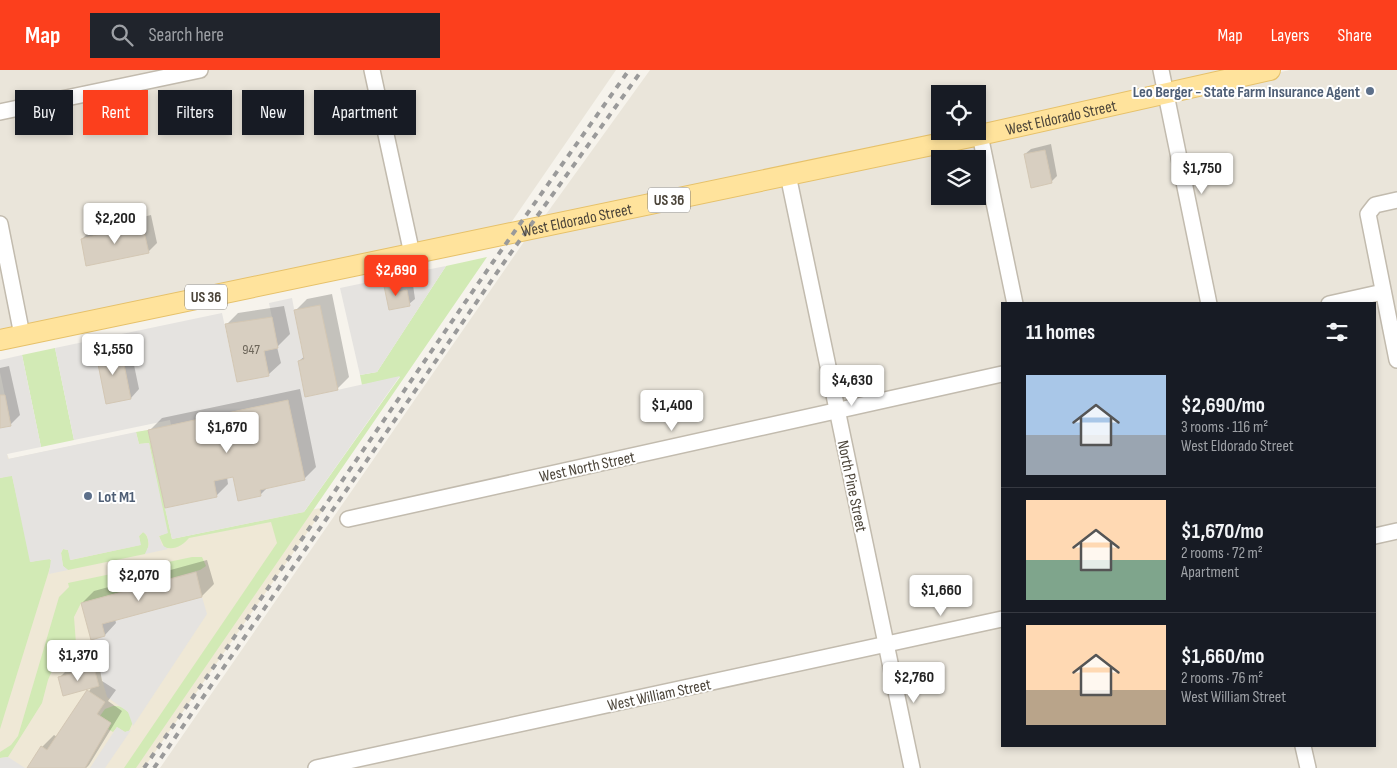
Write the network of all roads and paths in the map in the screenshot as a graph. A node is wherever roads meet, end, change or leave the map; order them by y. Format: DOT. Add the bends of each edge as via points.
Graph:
graph roads {
  1 [pos="200,70"];
  2 [pos="372,70"];
  3 [pos="1161,70"];
  4 [pos="1270,70"];
  5 [pos="1166,93"];
  6 [pos="0,112"];
  7 [pos="986,134"];
  8 [pos="956,140"];
  9 [pos="981,140"];
  10 [pos="788,175"];
  11 [pos="1397,200"];
  12 [pos="0,224"];
  13 [pos="412,254"];
  14 [pos="1383,292"];
  15 [pos="1015,302"];
  16 [pos="1209,302"];
  17 [pos="1338,302"];
  18 [pos="22,335"];
  19 [pos="0,340"];
  20 [pos="1397,360"];
  21 [pos="1001,374"];
  22 [pos="838,411"];
  23 [pos="348,519"];
  24 [pos="1397,531"];
  25 [pos="1376,536"];
  26 [pos="1001,619"];
  27 [pos="886,645"];
  28 [pos="1303,747"];
  29 [pos="316,768"];
  30 [pos="912,768"];
  31 [pos="1308,768"];
  1 -- 6 [label="street"];
  2 -- 13 [label="street"];
  3 -- 5 [label="street"];
  4 -- 5 [label="main road, West Eldorado Street / US 36"];
  5 -- 7 [label="main road, West Eldorado Street / US 36"];
  5 -- 16 [label="street"];
  8 -- 10 [label="main road, West Eldorado Street / US 36"];
  9 -- 15 [label="street"];
  10 -- 13 [label="main road, West Eldorado Street / US 36"];
  10 -- 22 [label="street, North Pine Street"];
  11 -- 14 [label="street" via="1380,203 1370,209 1368,220"];
  12 -- 18 [label="street"];
  13 -- 18 [label="main road, West Eldorado Street / US 36"];
  14 -- 17 [label="street"];
  14 -- 20 [label="street"];
  18 -- 19 [label="main road, West Eldorado Street / US 36"];
  21 -- 22 [label="street, West North Street"];
  22 -- 23 [label="street, West North Street"];
  22 -- 27 [label="street, North Pine Street"];
  24 -- 25 [label="street"];
  26 -- 27 [label="street, West William Street"];
  27 -- 29 [label="street, West William Street"];
  27 -- 30 [label="street, North Pine Street"];
  28 -- 31 [label="street"];
}
